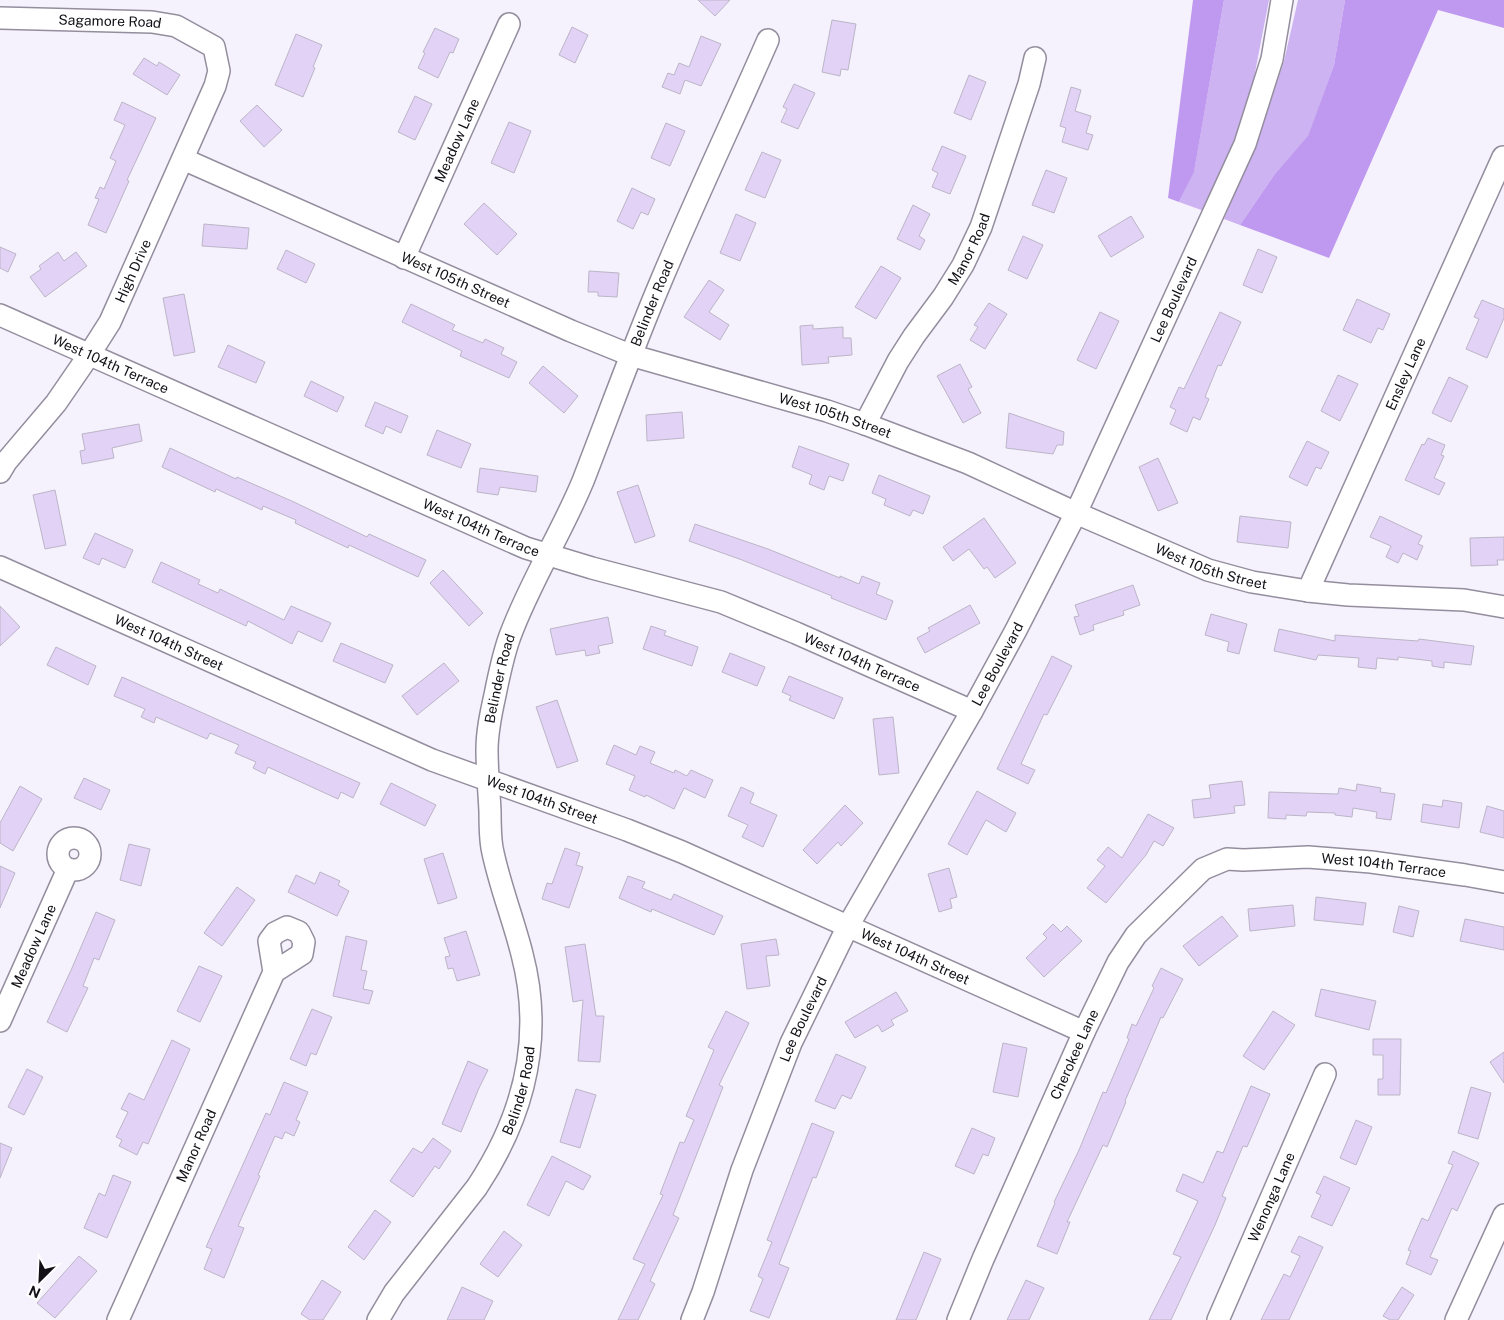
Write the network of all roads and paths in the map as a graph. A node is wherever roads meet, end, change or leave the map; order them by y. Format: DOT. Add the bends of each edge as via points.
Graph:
graph roads {
  1 [pos="1282,0"];
  2 [pos="0,18"];
  3 [pos="509,24"];
  4 [pos="768,40"];
  5 [pos="214,47"];
  6 [pos="1035,58"];
  7 [pos="1503,157"];
  8 [pos="183,159"];
  9 [pos="404,258"];
  10 [pos="0,315"];
  11 [pos="89,355"];
  12 [pos="630,355"];
  13 [pos="866,424"];
  14 [pos="0,472"];
  15 [pos="1076,513"];
  16 [pos="548,555"];
  17 [pos="0,567"];
  18 [pos="1308,591"];
  19 [pos="1504,607"];
  20 [pos="972,712"];
  21 [pos="488,781"];
  22 [pos="1263,860"];
  23 [pos="68,869"];
  24 [pos="1504,882"];
  25 [pos="848,926"];
  26 [pos="274,972"];
  27 [pos="0,1021"];
  28 [pos="1084,1032"];
  29 [pos="1325,1074"];
  30 [pos="1504,1215"];
  31 [pos="118,1320"];
  32 [pos="378,1320"];
  33 [pos="692,1320"];
  34 [pos="958,1320"];
  35 [pos="1218,1320"];
  36 [pos="1456,1320"];
  1 -- 15 [label="street, Lee Boulevard" via="1272,60 1245,144"];
  2 -- 5 [label="street, Sagamore Road" via="152,22 176,26"];
  3 -- 9 [label="street, Meadow Lane"];
  4 -- 12 [label="street, Belinder Road"];
  5 -- 8 [label="street, High Drive" via="219,71 215,86"];
  6 -- 13 [label="street, Manor Road" via="981,227 963,266 898,361"];
  7 -- 18 [label="street, Ensley Lane"];
  8 -- 9 [label="street, West 105th Street"];
  8 -- 11 [label="street, High Drive" via="110,322"];
  9 -- 12 [label="street, West 105th Street"];
  10 -- 11 [label="street, West 104th Terrace"];
  11 -- 14 [label="street, High Drive" via="56,403"];
  11 -- 16 [label="street, West 104th Terrace"];
  12 -- 13 [label="street, West 105th Street"];
  12 -- 16 [label="street, Belinder Road" via="582,481"];
  13 -- 15 [label="street, West 105th Street" via="968,463"];
  15 -- 18 [label="street, West 105th Street" via="1208,570 1252,582"];
  15 -- 20 [label="street, Lee Boulevard"];
  16 -- 20 [label="street, West 104th Terrace" via="721,602 796,632"];
  16 -- 21 [label="street, Belinder Road" via="521,610 499,672 487,747"];
  17 -- 21 [label="street, West 104th Street" via="432,760"];
  18 -- 19 [label="street, West 105th Street" via="1464,600"];
  20 -- 25 [label="street, Lee Boulevard"];
  21 -- 25 [label="street, West 104th Street" via="664,845"];
  21 -- 32 [label="street, Belinder Road" via="492,845 527,973 531,1042 527,1075 504,1143 489,1170 394,1293"];
  22 -- 24 [label="street, West 104th Terrace" via="1308,858 1371,862"];
  22 -- 28 [label="street, Cherokee Lane" via="1227,859 1203,868 1136,935 1105,985"];
  23 -- 27 [label="street, Meadow Lane"];
  25 -- 28 [label="street, West 104th Street"];
  25 -- 33 [label="street, Lee Boulevard" via="791,1043 756,1129"];
  26 -- 31 [label="street, Manor Road"];
  28 -- 34 [label="street, Cherokee Lane"];
  29 -- 35 [label="street, Wenonga Lane"];
  30 -- 36 [label="street"];
}
